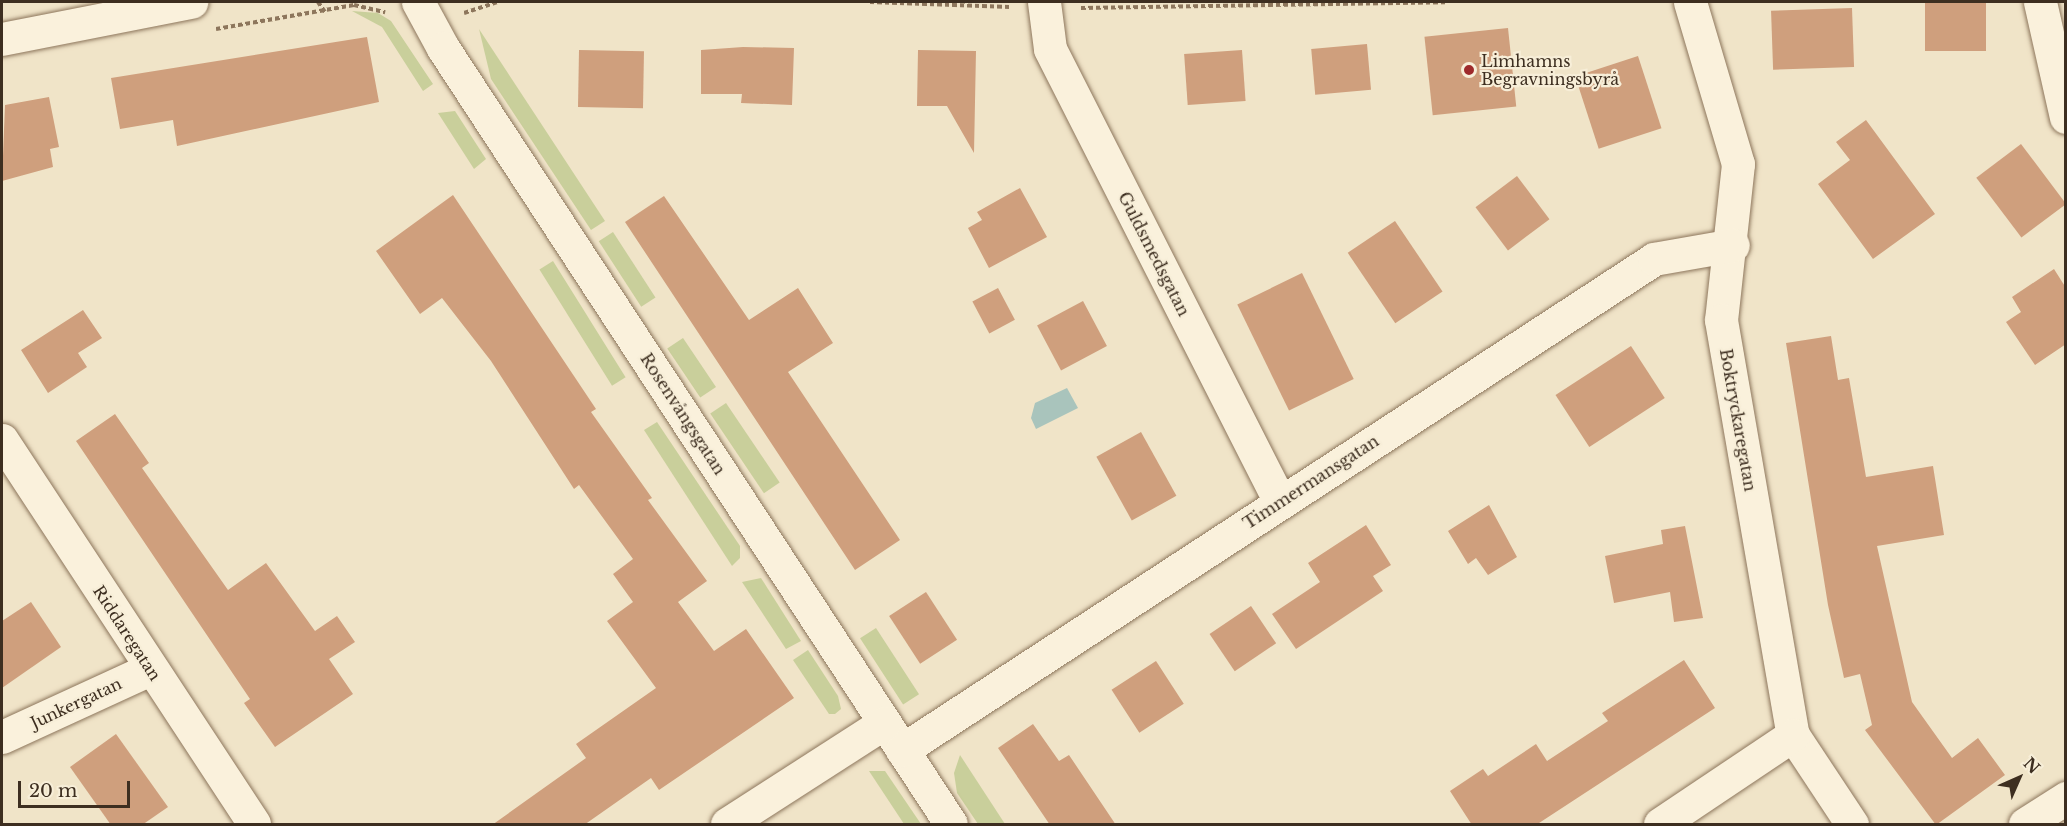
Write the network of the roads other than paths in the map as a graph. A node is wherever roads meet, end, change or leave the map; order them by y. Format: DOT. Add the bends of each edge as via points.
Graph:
graph roads {
  1 [pos="191,2"];
  2 [pos="1690,2"];
  3 [pos="2040,2"];
  4 [pos="1045,5"];
  5 [pos="423,9"];
  6 [pos="2,39"];
  7 [pos="2066,117"];
  8 [pos="1733,245"];
  9 [pos="2,440"];
  10 [pos="1280,502"];
  11 [pos="150,669"];
  12 [pos="884,723"];
  13 [pos="1793,735"];
  14 [pos="2,737"];
  15 [pos="902,750"];
  16 [pos="2066,798"];
  17 [pos="254,825"];
  18 [pos="727,825"];
  19 [pos="951,825"];
  20 [pos="1660,825"];
  21 [pos="1852,825"];
  22 [pos="2025,825"];
  1 -- 6 [label="street"];
  2 -- 8 [label="street, Boktryckaregatan" via="1738,164"];
  3 -- 7 [label="street"];
  4 -- 10 [label="street, Guldsmedsgatan" via="1050,49"];
  5 -- 12 [label="street, Rosenvångsgatan" via="443,48"];
  8 -- 10 [label="street, Timmermansgatan" via="1654,259"];
  8 -- 13 [label="street, Boktryckaregatan" via="1721,320"];
  9 -- 11 [label="street, Riddaregatan"];
  10 -- 15 [label="street, Timmermansgatan"];
  11 -- 14 [label="street, Junkergatan"];
  11 -- 17 [label="street, Riddaregatan"];
  12 -- 15 [label="street, Rosenvångsgatan"];
  12 -- 18 [label="street"];
  13 -- 20 [label="street"];
  13 -- 21 [label="street, Boktryckaregatan"];
  15 -- 19 [label="street, Rosenvångsgatan"];
  16 -- 22 [label="street"];
}
